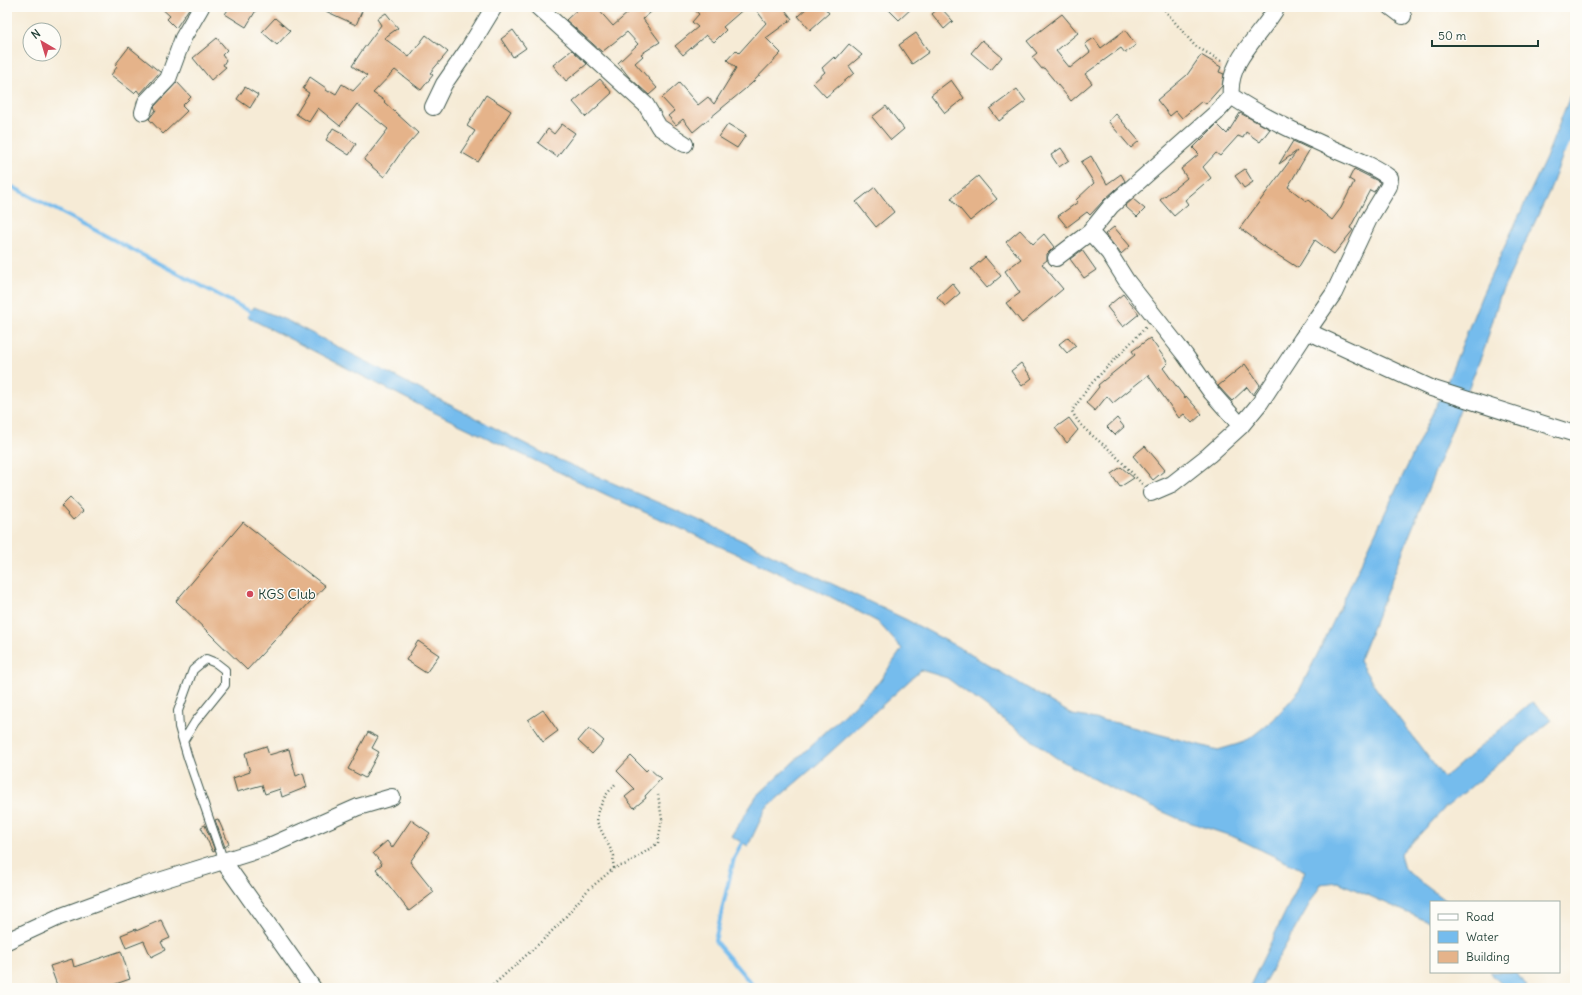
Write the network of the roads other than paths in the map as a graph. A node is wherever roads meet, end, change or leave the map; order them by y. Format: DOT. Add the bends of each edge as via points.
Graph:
graph roads {
  1 [pos="201,7"];
  2 [pos="494,7"];
  3 [pos="538,7"];
  4 [pos="1277,7"];
  5 [pos="1230,96"];
  6 [pos="433,107"];
  7 [pos="143,112"];
  8 [pos="685,144"];
  9 [pos="1090,232"];
  10 [pos="1056,258"];
  11 [pos="1307,331"];
  12 [pos="1241,426"];
  13 [pos="1575,434"];
  14 [pos="1150,493"];
  15 [pos="184,740"];
  16 [pos="392,797"];
  17 [pos="224,862"];
  18 [pos="7,941"];
  19 [pos="313,988"];
  1 -- 7 [label="street" via="183,38 168,79 146,102"];
  2 -- 6 [label="street" via="470,48 444,84"];
  3 -- 8 [label="street" via="646,105 659,127"];
  4 -- 5 [label="street" via="1235,68"];
  5 -- 9 [label="street" via="1216,113 1111,206"];
  5 -- 11 [label="street" via="1297,133 1377,168 1390,178 1389,186 1369,219 1334,293"];
  9 -- 10 [label="street"];
  9 -- 12 [label="street" via="1109,253 1126,280 1211,392"];
  11 -- 12 [label="street" via="1260,403"];
  11 -- 13 [label="street" via="1431,388"];
  12 -- 14 [label="street" via="1172,484"];
  15 -- 15 [label="lane" via="179,727 178,711 193,670 206,658 225,670 225,685"];
  15 -- 17 [label="lane"];
  16 -- 17 [label="street" via="358,807 265,848"];
  17 -- 18 [label="street" via="126,892 59,917"];
  17 -- 19 [label="street"];
}
